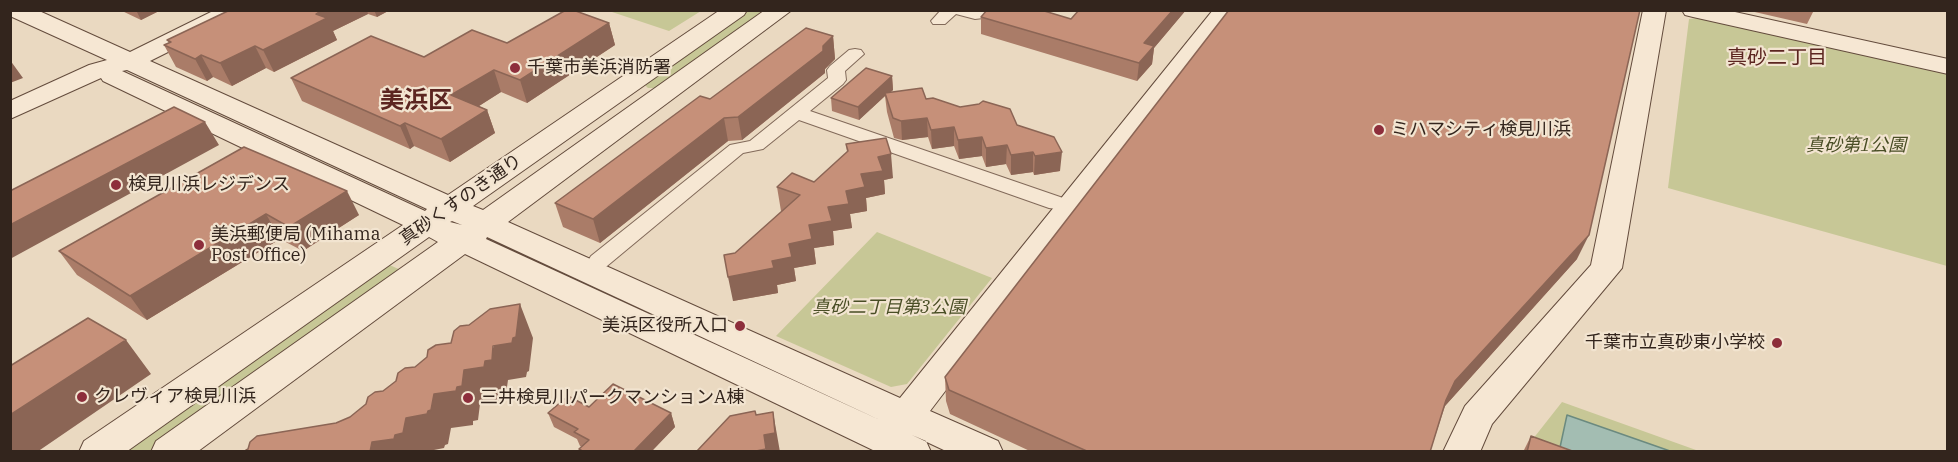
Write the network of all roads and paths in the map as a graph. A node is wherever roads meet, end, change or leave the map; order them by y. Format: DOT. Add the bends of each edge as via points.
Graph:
graph roads {
  1 [pos="17,10"];
  2 [pos="234,10"];
  3 [pos="736,10"];
  4 [pos="782,10"];
  5 [pos="959,10"];
  6 [pos="1009,10"];
  7 [pos="1225,10"];
  8 [pos="1655,10"];
  9 [pos="1693,10"];
  10 [pos="10,29"];
  11 [pos="855,54"];
  12 [pos="1947,67"];
  13 [pos="114,70"];
  14 [pos="10,111"];
  15 [pos="795,112"];
  16 [pos="10,126"];
  17 [pos="1056,203"];
  18 [pos="438,216"];
  19 [pos="473,232"];
  20 [pos="599,261"];
  21 [pos="906,416"];
  22 [pos="893,448"];
  23 [pos="97,452"];
  24 [pos="169,452"];
  25 [pos="985,452"];
  26 [pos="1461,452"];
  1 -- 13 [label="street"];
  2 -- 13 [label="street"];
  3 -- 18 [label="street, 真砂くすのき通り"];
  4 -- 19 [label="street, 真砂くすのき通り"];
  5 -- 6 [label="street" via="975,14"];
  7 -- 21 [label="street"];
  8 -- 26 [label="street" via="1606,267 1478,416"];
  9 -- 12 [label="street"];
  10 -- 13 [label="street"];
  11 -- 15 [label="street" via="836,70 837,80"];
  13 -- 14 [label="street"];
  13 -- 16 [label="street"];
  13 -- 18 [label="street"];
  15 -- 17 [label="street"];
  15 -- 20 [label="street" via="756,145 737,149"];
  18 -- 19 [label="street"];
  18 -- 23 [label="street, 真砂くすのき通り"];
  19 -- 21 [label="street"];
  19 -- 22 [label="street"];
  19 -- 24 [label="street, 真砂くすのき通り"];
  21 -- 22 [label="street"];
  21 -- 25 [label="street"];
}
